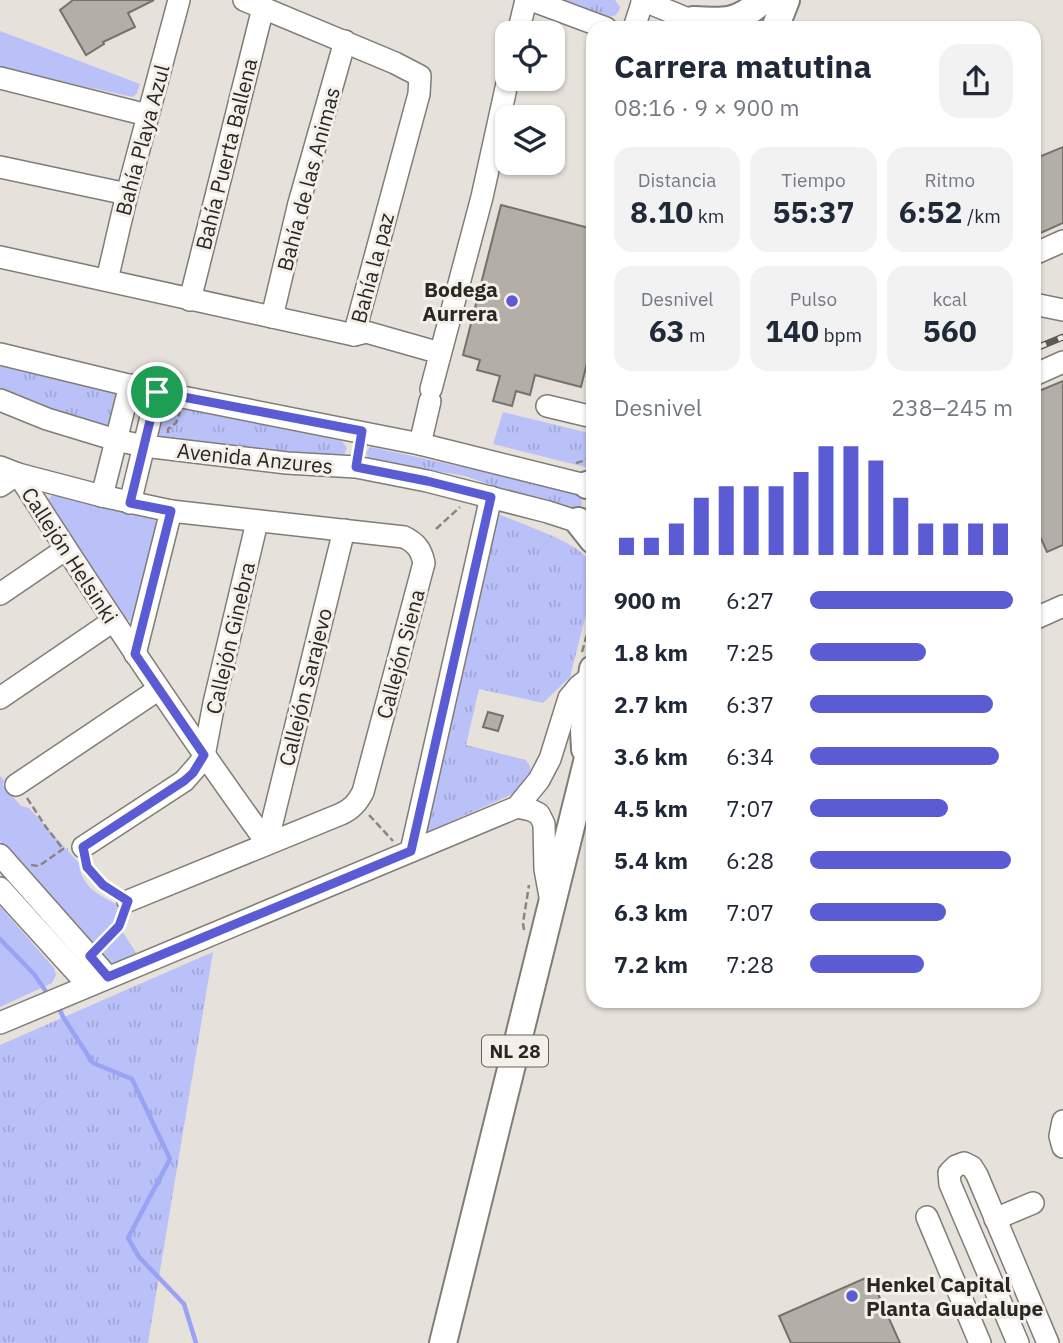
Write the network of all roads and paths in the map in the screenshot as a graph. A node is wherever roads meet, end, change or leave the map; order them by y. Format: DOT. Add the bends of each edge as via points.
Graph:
graph roads {
  1 [pos="179,0"];
  2 [pos="529,0"];
  3 [pos="643,0"];
  4 [pos="763,0"];
  5 [pos="775,0"];
  6 [pos="786,0"];
  7 [pos="795,0"];
  8 [pos="253,4"];
  9 [pos="523,21"];
  10 [pos="587,21"];
  11 [pos="636,21"];
  12 [pos="694,21"];
  13 [pos="722,21"];
  14 [pos="768,21"];
  15 [pos="778,21"];
  16 [pos="788,21"];
  17 [pos="345,41"];
  18 [pos="0,78"];
  19 [pos="505,91"];
  20 [pos="147,115"];
  21 [pos="0,167"];
  22 [pos="127,194"];
  23 [pos="1063,241"];
  24 [pos="1041,251"];
  25 [pos="0,257"];
  26 [pos="107,280"];
  27 [pos="190,300"];
  28 [pos="1041,305"];
  29 [pos="1063,310"];
  30 [pos="272,317"];
  31 [pos="354,335"];
  32 [pos="440,353"];
  33 [pos="0,354"];
  34 [pos="1063,362"];
  35 [pos="1041,372"];
  36 [pos="130,385"];
  37 [pos="157,392"];
  38 [pos="0,400"];
  39 [pos="183,405"];
  40 [pos="547,406"];
  41 [pos="586,413"];
  42 [pos="362,431"];
  43 [pos="166,439"];
  44 [pos="116,440"];
  45 [pos="419,444"];
  46 [pos="144,446"];
  47 [pos="356,467"];
  48 [pos="9,470"];
  49 [pos="586,479"];
  50 [pos="0,486"];
  51 [pos="102,496"];
  52 [pos="491,497"];
  53 [pos="468,501"];
  54 [pos="130,503"];
  55 [pos="171,511"];
  56 [pos="257,522"];
  57 [pos="586,528"];
  58 [pos="436,529"];
  59 [pos="344,530"];
  60 [pos="66,549"];
  61 [pos="0,594"];
  62 [pos="1063,607"];
  63 [pos="1041,616"];
  64 [pos="113,621"];
  65 [pos="135,654"];
  66 [pos="586,679"];
  67 [pos="159,690"];
  68 [pos="0,698"];
  69 [pos="586,717"];
  70 [pos="586,738"];
  71 [pos="586,754"];
  72 [pos="204,755"];
  73 [pos="550,759"];
  74 [pos="586,769"];
  75 [pos="16,785"];
  76 [pos="358,802"];
  77 [pos="517,807"];
  78 [pos="267,843"];
  79 [pos="73,848"];
  80 [pos="408,853"];
  81 [pos="6,862"];
  82 [pos="0,888"];
  83 [pos="128,901"];
  84 [pos="551,902"];
  85 [pos="90,956"];
  86 [pos="108,977"];
  87 [pos="88,985"];
  88 [pos="0,1023"];
  89 [pos="1063,1121"];
  90 [pos="1063,1146"];
  91 [pos="1033,1203"];
  92 [pos="927,1217"];
  93 [pos="995,1219"];
  94 [pos="1021,1281"];
  95 [pos="995,1292"];
  96 [pos="443,1343"];
  97 [pos="980,1343"];
  98 [pos="1018,1343"];
  99 [pos="1048,1343"];
  1 -- 20 [label="street, Bahía Playa Azul"];
  2 -- 9 [label="street"];
  2 -- 10 [label="street"];
  3 -- 11 [label="street"];
  3 -- 12 [label="street"];
  4 -- 13 [label="main road" via="745,15"];
  5 -- 14 [label="main road"];
  6 -- 15 [label="main road"];
  7 -- 16 [label="main road"];
  8 -- 17 [label="street, Bahía la paz"];
  8 -- 27 [label="street, Bahía Puerta Ballena"];
  17 -- 30 [label="street, Bahía de las Animas"];
  17 -- 31 [label="street, Bahía la paz" via="405,67 421,81"];
  18 -- 20 [label="street"];
  19 -- 32 [label="street"];
  20 -- 22 [label="street, Bahía Playa Azul"];
  21 -- 22 [label="street"];
  22 -- 26 [label="street, Bahía Playa Azul"];
  23 -- 24 [label="street"];
  25 -- 26 [label="street, Bahía la paz"];
  26 -- 27 [label="street, Bahía la paz"];
  27 -- 30 [label="street, Bahía la paz"];
  28 -- 29 [label="street"];
  30 -- 31 [label="street, Bahía la paz"];
  31 -- 32 [label="street" via="366,332"];
  32 -- 45 [label="street"];
  33 -- 36 [label="street, Avenida Anzures"];
  34 -- 35 [label="street"];
  36 -- 37 [label="street, Avenida Anzures"];
  36 -- 44 [label="street"];
  37 -- 42 [label="street, Avenida Anzures"];
  37 -- 46 [label="street"];
  38 -- 44 [label="street, Avenida Anzures"];
  39 -- 43 [label="path"];
  40 -- 41 [label="street"];
  42 -- 45 [label="street, Avenida Anzures"];
  42 -- 47 [label="street"];
  44 -- 46 [label="street, Avenida Anzures"];
  44 -- 51 [label="street"];
  45 -- 49 [label="street, Avenida Anzures"];
  46 -- 47 [label="street, Avenida Anzures"];
  46 -- 54 [label="street"];
  47 -- 52 [label="street, Avenida Anzures"];
  48 -- 50 [label="street"];
  48 -- 51 [label="street, Callejón Siena"];
  48 -- 60 [label="street, Callejón Helsinki"];
  51 -- 54 [label="street, Callejón Siena"];
  52 -- 57 [label="street, Avenida Anzures"];
  52 -- 80 [label="street"];
  53 -- 58 [label="path"];
  54 -- 55 [label="street, Callejón Siena"];
  55 -- 56 [label="street, Callejón Siena"];
  55 -- 65 [label="street"];
  56 -- 59 [label="street, Callejón Siena"];
  56 -- 72 [label="street, Callejón Ginebra"];
  59 -- 76 [label="street, Callejón Siena" via="404,537 422,551 424,563"];
  59 -- 78 [label="street, Callejón Sarajevo"];
  60 -- 61 [label="street"];
  60 -- 64 [label="street, Callejón Helsinki"];
  62 -- 63 [label="street"];
  64 -- 65 [label="street, Callejón Helsinki"];
  64 -- 68 [label="street"];
  65 -- 67 [label="street, Callejón Helsinki"];
  66 -- 73 [label="street" via="569,698"];
  67 -- 72 [label="street, Callejón Helsinki"];
  67 -- 75 [label="street"];
  69 -- 70 [label="main road"];
  71 -- 73 [label="street"];
  72 -- 78 [label="street, Callejón Helsinki"];
  72 -- 79 [label="street" via="184,781"];
  73 -- 77 [label="street"];
  74 -- 84 [label="main road, NL 28"];
  75 -- 79 [label="path" via="46,827"];
  76 -- 78 [label="street" via="341,814"];
  76 -- 80 [label="path"];
  77 -- 80 [label="street"];
  77 -- 84 [label="street" via="539,814 544,824"];
  78 -- 83 [label="street"];
  79 -- 81 [label="path" via="39,866"];
  79 -- 83 [label="path" via="103,885"];
  80 -- 86 [label="street"];
  81 -- 85 [label="street"];
  82 -- 87 [label="street"];
  83 -- 85 [label="path" via="119,926"];
  84 -- 96 [label="main road, NL 28"];
  85 -- 86 [label="street"];
  86 -- 87 [label="street"];
  87 -- 88 [label="street"];
  89 -- 90 [label="street" via="1059,1136"];
  91 -- 93 [label="street"];
  92 -- 97 [label="street"];
  93 -- 94 [label="street"];
  93 -- 95 [label="street" via="972,1167 956,1166 949,1173 950,1184"];
  94 -- 95 [label="street"];
  94 -- 99 [label="street"];
  95 -- 98 [label="street"];
}
